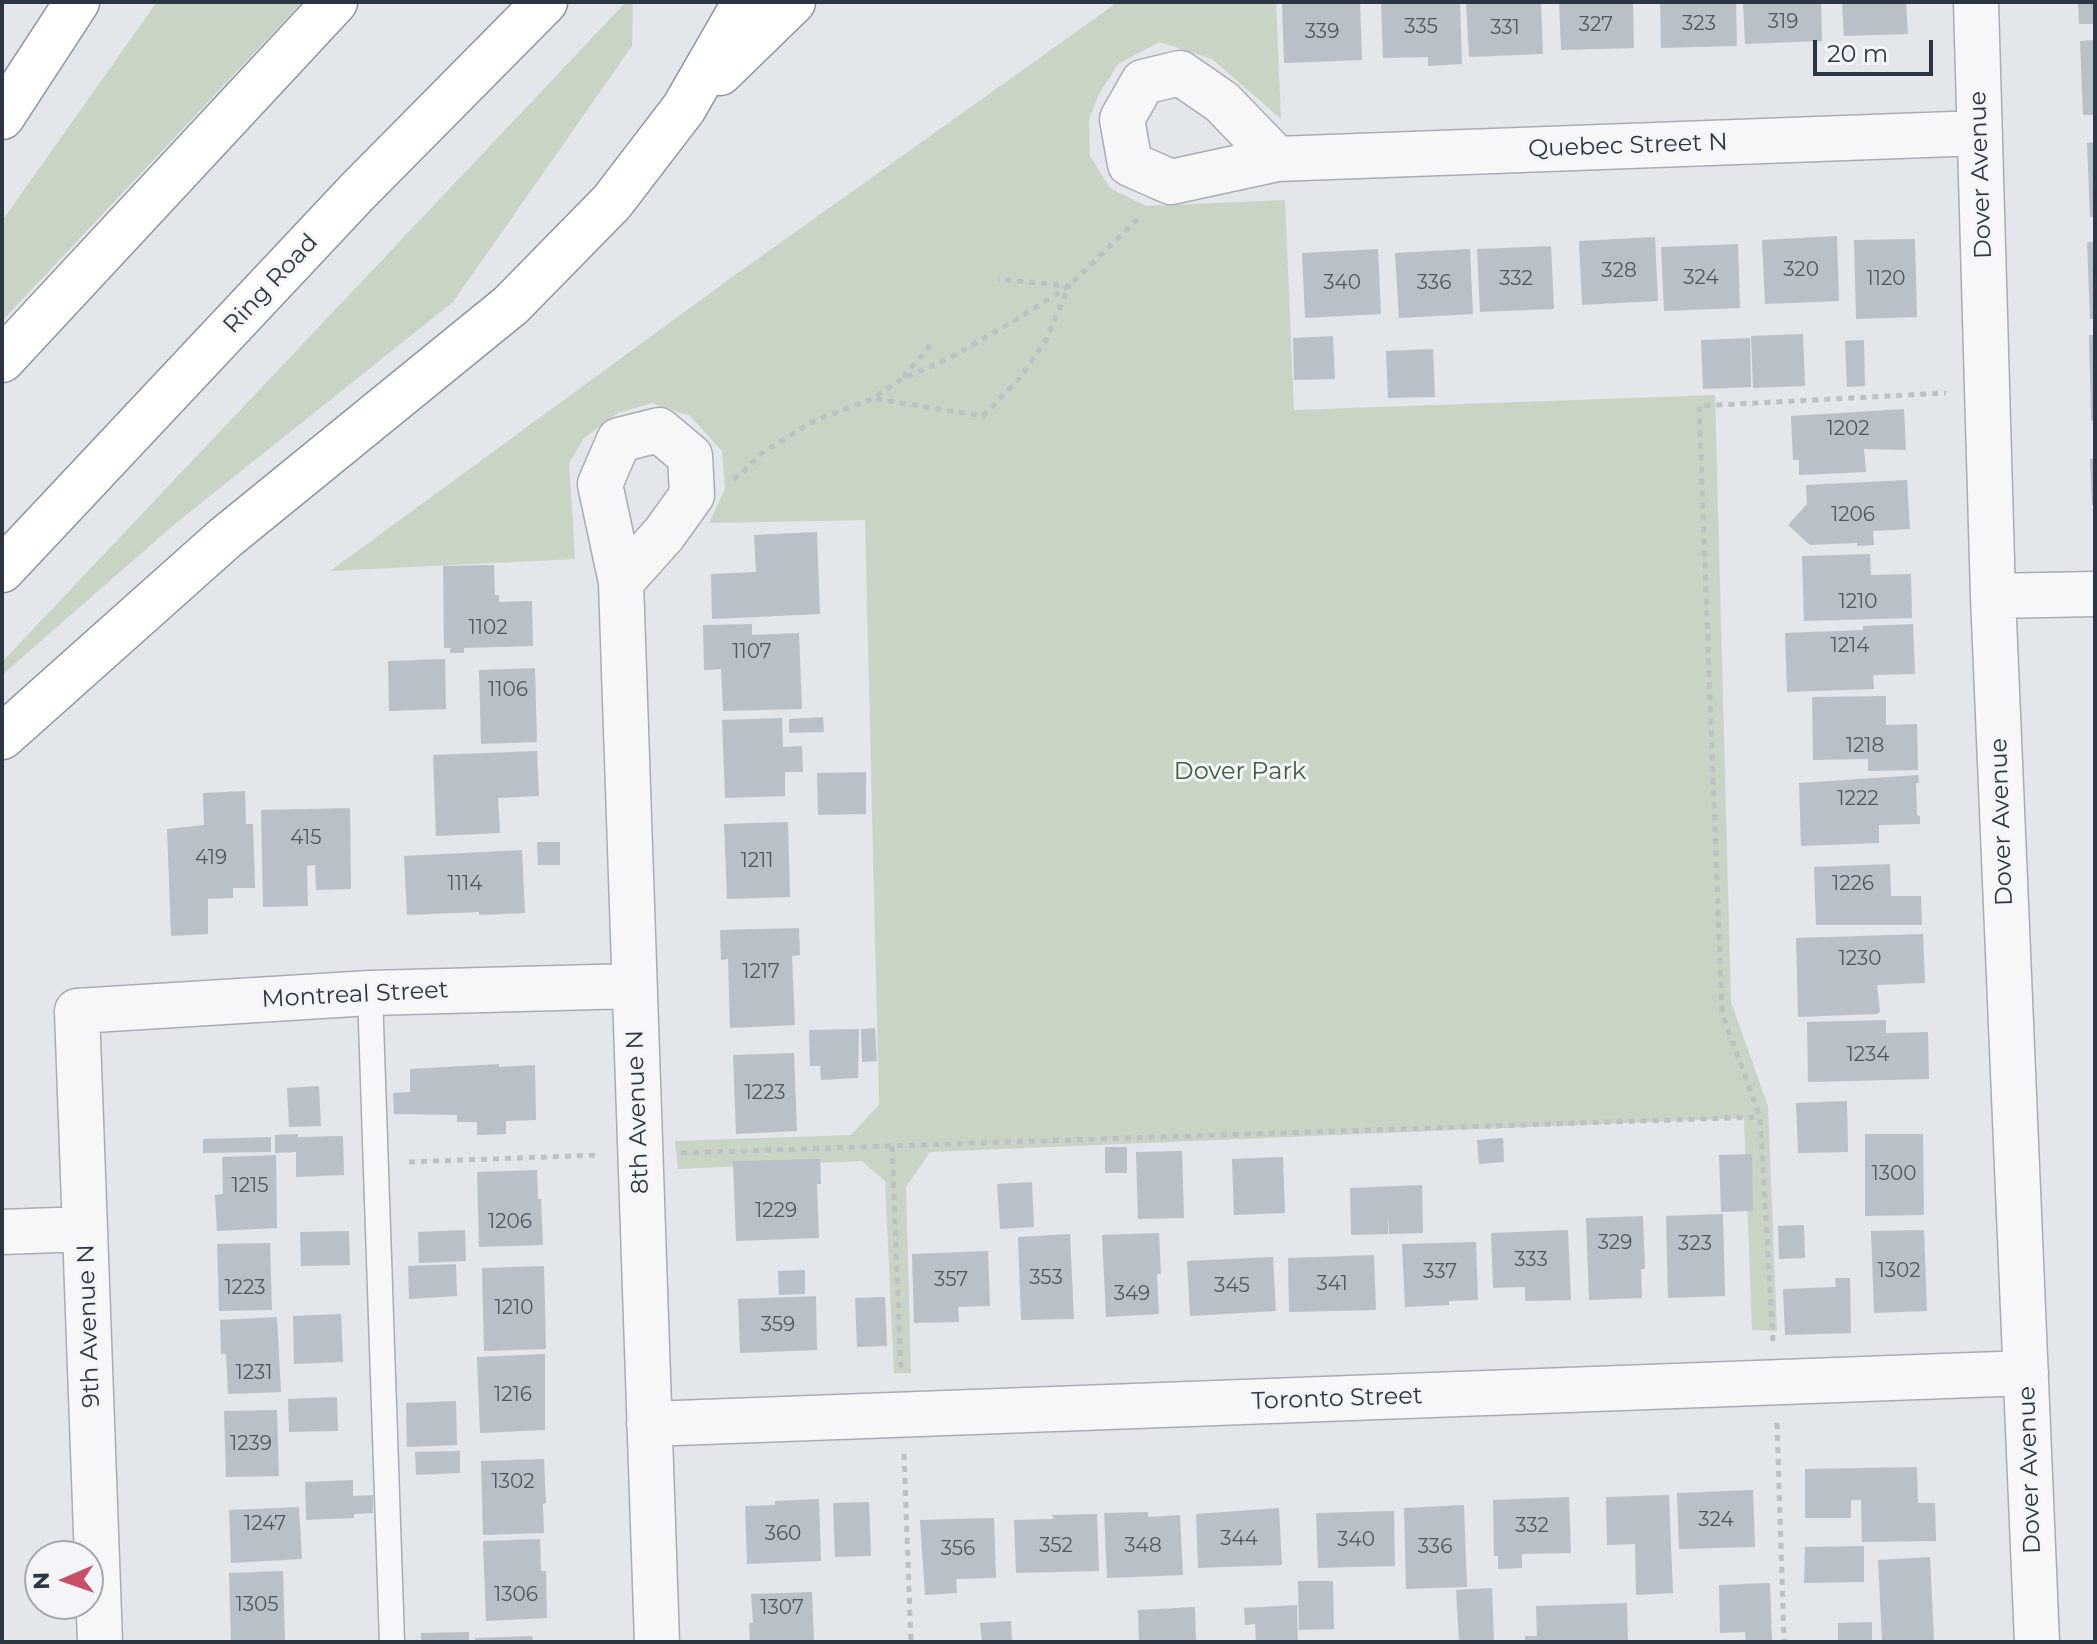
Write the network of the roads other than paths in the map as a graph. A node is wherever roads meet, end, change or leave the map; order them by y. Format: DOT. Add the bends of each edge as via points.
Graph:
graph roads {
  1 [pos="77,2"];
  2 [pos="335,2"];
  3 [pos="545,2"];
  4 [pos="745,2"];
  5 [pos="793,2"];
  6 [pos="1976,2"];
  7 [pos="684,108"];
  8 [pos="2,117"];
  9 [pos="1980,133"];
  10 [pos="1277,159"];
  11 [pos="2,360"];
  12 [pos="2,570"];
  13 [pos="621,582"];
  14 [pos="2095,594"];
  15 [pos="1993,596"];
  16 [pos="2,737"];
  17 [pos="633,986"];
  18 [pos="370,993"];
  19 [pos="77,1011"];
  20 [pos="85,1229"];
  21 [pos="2,1232"];
  22 [pos="2026,1373"];
  23 [pos="649,1424"];
  24 [pos="100,1642"];
  25 [pos="392,1642"];
  26 [pos="657,1642"];
  27 [pos="2037,1642"];
  1 -- 8 [label="highway"];
  2 -- 11 [label="highway"];
  3 -- 12 [label="highway, Ring Road" via="357,192"];
  4 -- 7 [label="highway"];
  5 -- 7 [label="highway"];
  6 -- 9 [label="street, Dover Avenue"];
  7 -- 16 [label="highway" via="612,202 511,305 225,538"];
  9 -- 10 [label="street, Quebec Street N"];
  9 -- 15 [label="street, Dover Avenue"];
  10 -- 10 [label="street, Quebec Street N" via="1222,102 1180,73 1143,82 1122,119 1130,164 1171,182"];
  13 -- 13 [label="street, 8th Avenue N" via="600,484 619,440 659,430 690,456 692,495"];
  13 -- 17 [label="street, 8th Avenue N"];
  14 -- 15 [label="street"];
  15 -- 22 [label="street, Dover Avenue"];
  17 -- 18 [label="street, Montreal Street"];
  17 -- 23 [label="street, 8th Avenue N"];
  18 -- 19 [label="street, Montreal Street"];
  18 -- 25 [label="lane"];
  19 -- 20 [label="street, 9th Avenue N"];
  20 -- 21 [label="street"];
  20 -- 24 [label="street, 9th Avenue N"];
  22 -- 23 [label="street, Toronto Street"];
  22 -- 27 [label="street, Dover Avenue"];
  23 -- 26 [label="street, 8th Avenue N"];
}
